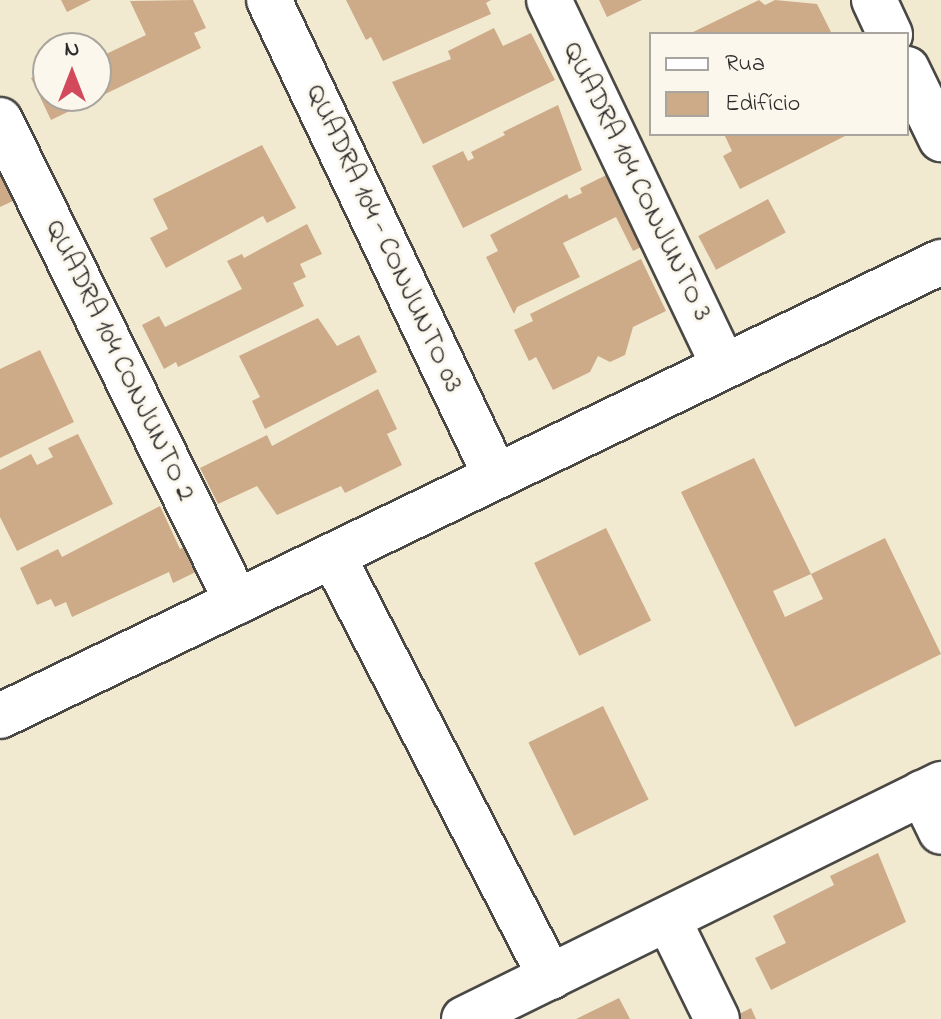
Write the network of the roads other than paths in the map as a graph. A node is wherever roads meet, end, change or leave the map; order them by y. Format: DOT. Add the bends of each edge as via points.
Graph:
graph roads {
  1 [pos="269,0"];
  2 [pos="549,0"];
  3 [pos="874,0"];
  4 [pos="889,32"];
  5 [pos="909,73"];
  6 [pos="0,120"];
  7 [pos="941,139"];
  8 [pos="941,262"];
  9 [pos="723,364"];
  10 [pos="496,477"];
  11 [pos="333,556"];
  12 [pos="237,602"];
  13 [pos="5,701"];
  14 [pos="931,788"];
  15 [pos="941,832"];
  16 [pos="668,919"];
  17 [pos="550,977"];
  18 [pos="464,1019"];
  19 [pos="717,1019"];
  1 -- 10 [label="street, QUADRA 104 - CONJUNTO 03"];
  2 -- 9 [label="street, QUADRA 104 CONJUNTO 3"];
  3 -- 4 [label="street"];
  5 -- 7 [label="street"];
  6 -- 12 [label="street, QUADRA 104 CONJUNTO 2"];
  8 -- 9 [label="street"];
  9 -- 10 [label="street"];
  10 -- 11 [label="street"];
  11 -- 12 [label="street"];
  11 -- 17 [label="street"];
  12 -- 13 [label="street"];
  14 -- 15 [label="street"];
  14 -- 16 [label="street"];
  16 -- 17 [label="street"];
  16 -- 19 [label="street"];
  17 -- 18 [label="street"];
}
